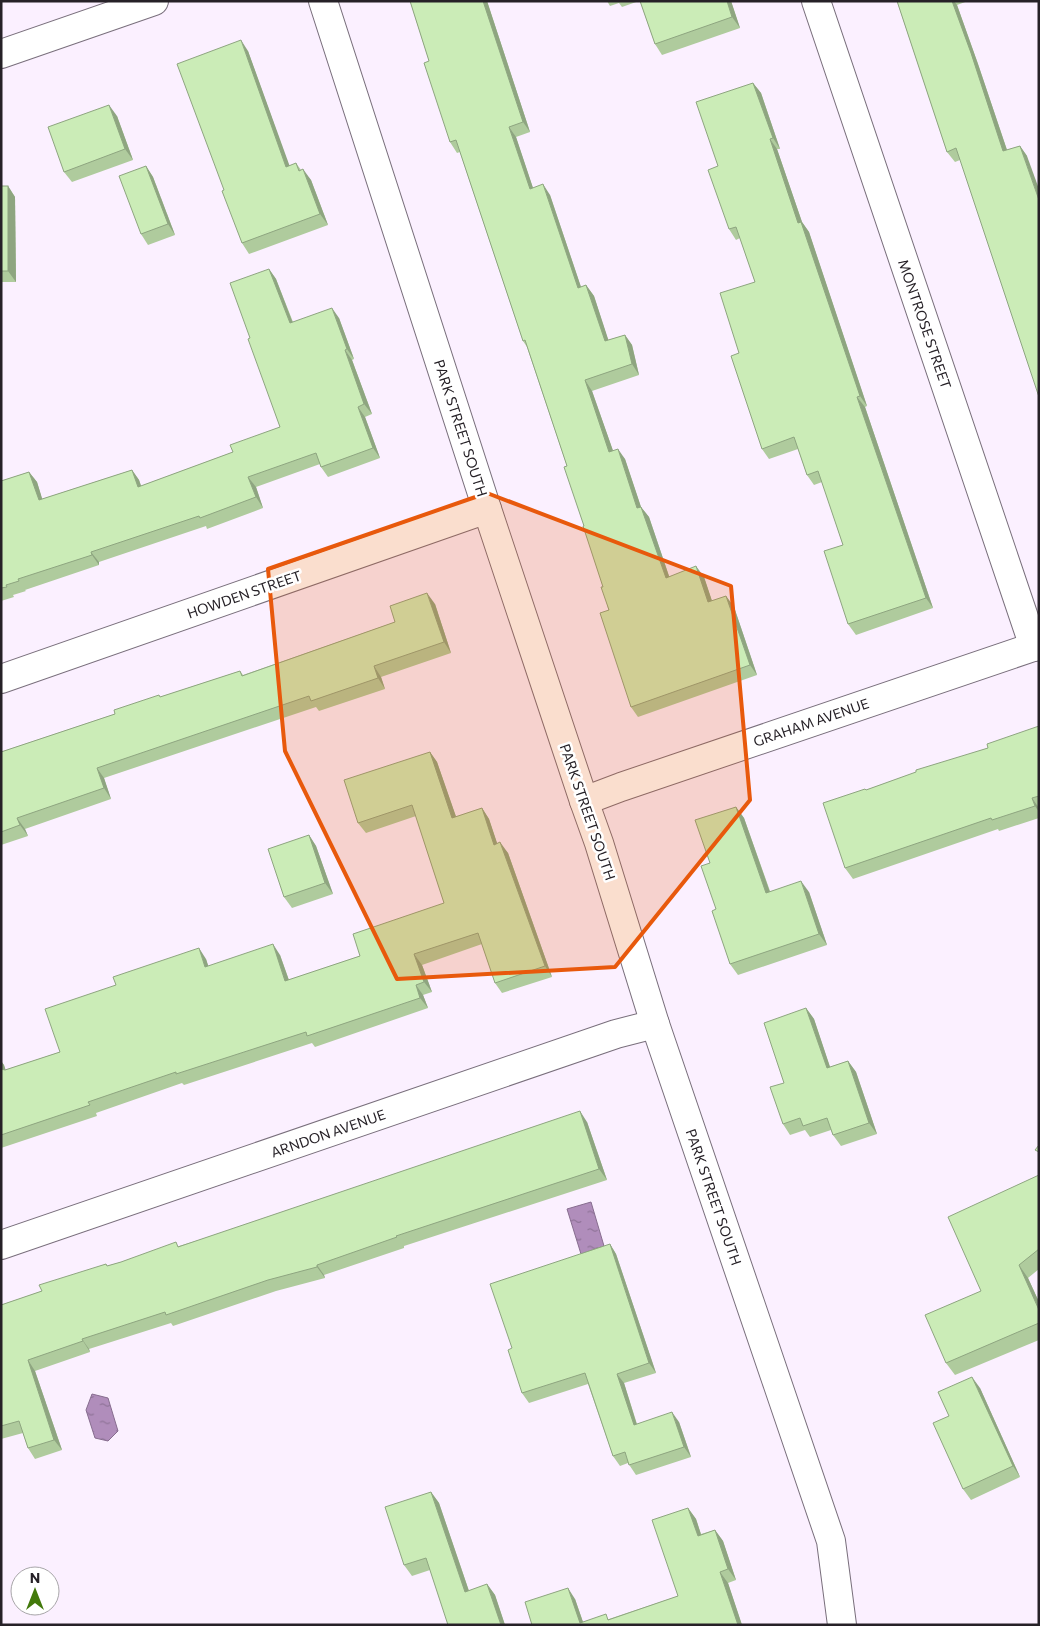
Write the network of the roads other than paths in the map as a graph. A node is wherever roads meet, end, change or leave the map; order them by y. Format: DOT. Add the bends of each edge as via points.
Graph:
graph roads {
  1 [pos="154,1"];
  2 [pos="323,1"];
  3 [pos="816,1"];
  4 [pos="1,54"];
  5 [pos="487,509"];
  6 [pos="1036,646"];
  7 [pos="1,679"];
  8 [pos="584,801"];
  9 [pos="654,1024"];
  10 [pos="1,1245"];
  11 [pos="842,1625"];
  1 -- 4 [label="street"];
  2 -- 5 [label="street, PARK STREET SOUTH"];
  3 -- 6 [label="street, MONTROSE STREET"];
  5 -- 7 [label="street, HOWDEN STREET"];
  5 -- 8 [label="street, PARK STREET SOUTH"];
  6 -- 8 [label="street, GRAHAM AVENUE"];
  8 -- 9 [label="street, PARK STREET SOUTH"];
  9 -- 10 [label="street, ARNDON AVENUE"];
  9 -- 11 [label="street, PARK STREET SOUTH" via="831,1541"];
}
